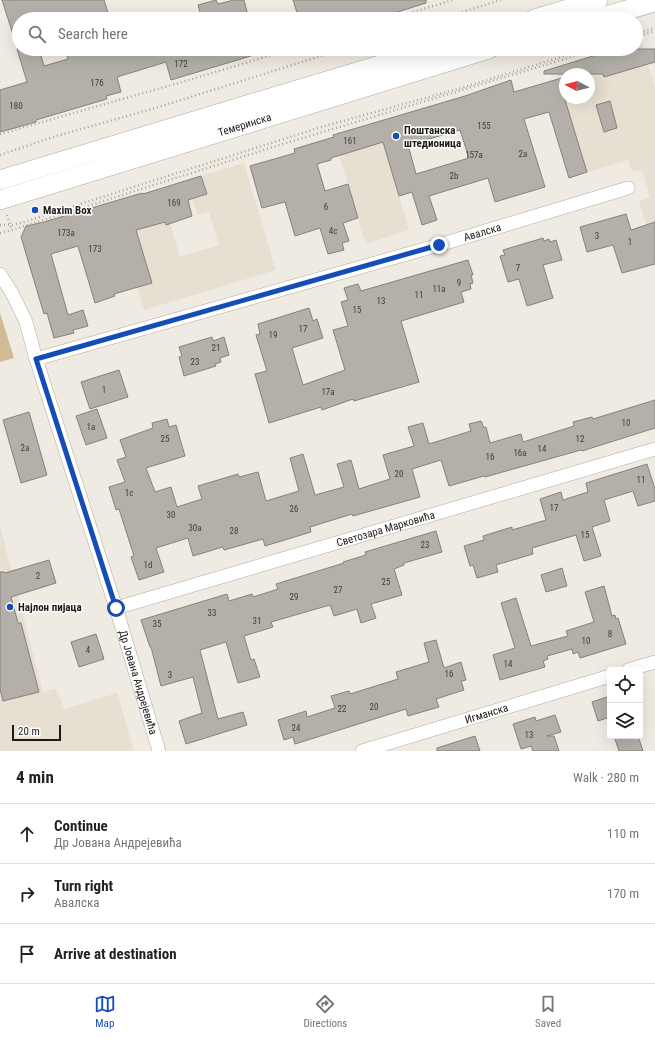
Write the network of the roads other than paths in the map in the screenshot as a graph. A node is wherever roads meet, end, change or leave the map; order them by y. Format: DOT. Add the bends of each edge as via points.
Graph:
graph roads {
  1 [pos="598,0"];
  2 [pos="655,2"];
  3 [pos="558,12"];
  4 [pos="620,12"];
  5 [pos="409,56"];
  6 [pos="467,56"];
  7 [pos="0,180"];
  8 [pos="628,188"];
  9 [pos="3,207"];
  10 [pos="0,274"];
  11 [pos="36,359"];
  12 [pos="655,449"];
  13 [pos="116,608"];
  14 [pos="655,662"];
  15 [pos="638,667"];
  16 [pos="607,677"];
  17 [pos="159,751"];
  18 [pos="362,751"];
  1 -- 3 [label="main road"];
  2 -- 4 [label="main road"];
  5 -- 7 [label="main road, Темеринска"];
  6 -- 9 [label="main road, Темеринска"];
  8 -- 11 [label="street, Авалска" via="431,247"];
  10 -- 11 [label="street, Др Јована Андрејевића" via="26,322"];
  11 -- 13 [label="street, Др Јована Андрејевића"];
  12 -- 13 [label="street, Светозара Марковића"];
  13 -- 17 [label="street, Др Јована Андрејевића"];
  14 -- 15 [label="street"];
  16 -- 18 [label="street, Игманска"];
}
